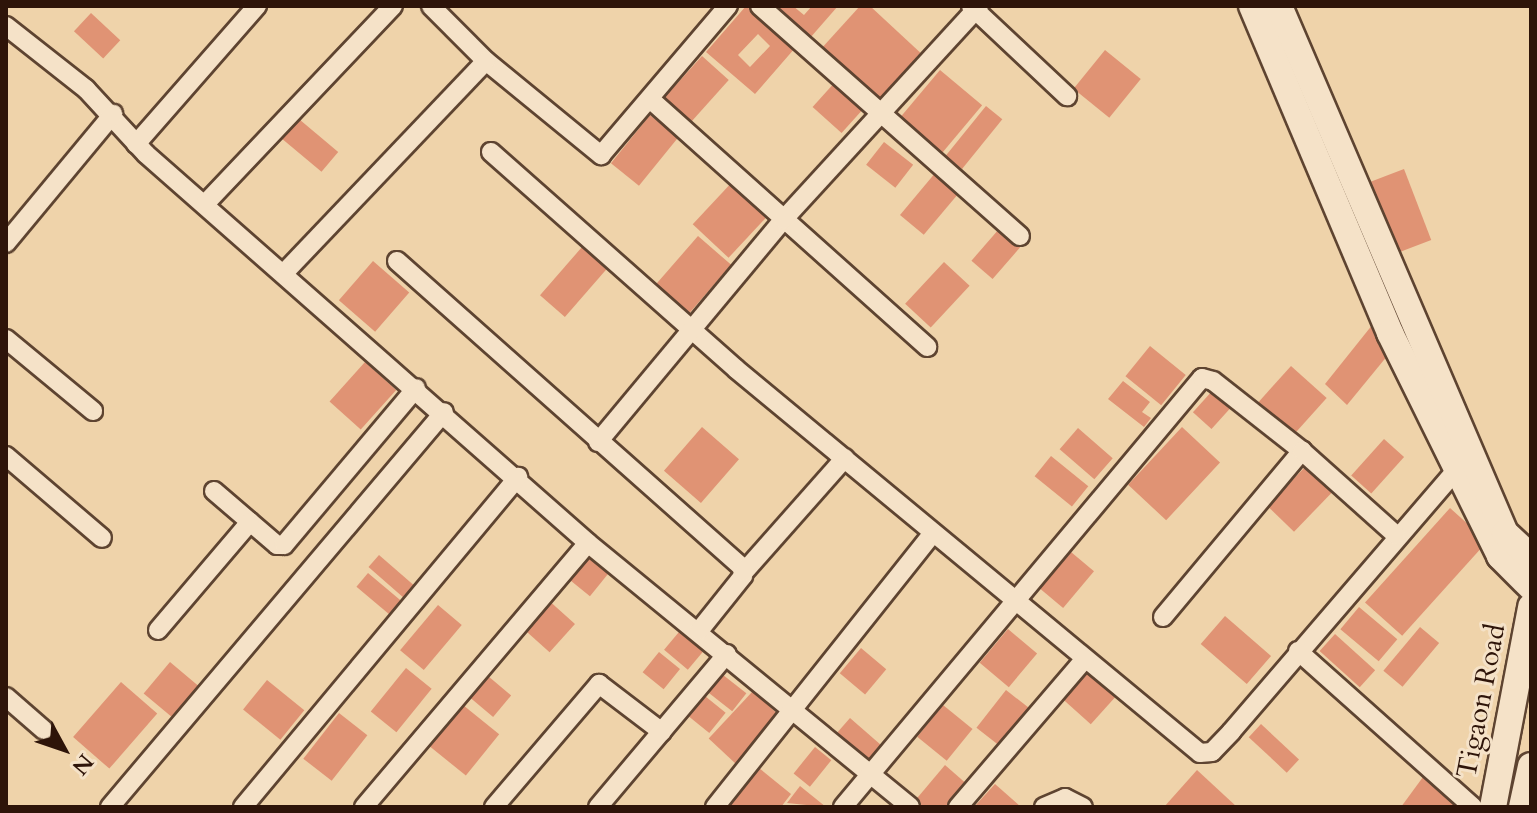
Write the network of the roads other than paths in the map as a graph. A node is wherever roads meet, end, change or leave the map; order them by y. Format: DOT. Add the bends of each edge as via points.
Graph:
graph roads {
  1 [pos="257,6"];
  2 [pos="393,6"];
  3 [pos="431,6"];
  4 [pos="728,6"];
  5 [pos="760,6"];
  6 [pos="1252,6"];
  7 [pos="1279,6"];
  8 [pos="975,7"];
  9 [pos="8,30"];
  10 [pos="486,61"];
  11 [pos="1067,96"];
  12 [pos="650,99"];
  13 [pos="878,113"];
  14 [pos="113,114"];
  15 [pos="136,144"];
  16 [pos="491,152"];
  17 [pos="205,204"];
  18 [pos="783,220"];
  19 [pos="1020,236"];
  20 [pos="6,243"];
  21 [pos="397,261"];
  22 [pos="285,272"];
  23 [pos="692,331"];
  24 [pos="6,339"];
  25 [pos="927,347"];
  26 [pos="416,388"];
  27 [pos="93,411"];
  28 [pos="444,412"];
  29 [pos="598,442"];
  30 [pos="1302,451"];
  31 [pos="6,456"];
  32 [pos="845,458"];
  33 [pos="1456,470"];
  34 [pos="518,477"];
  35 [pos="214,491"];
  36 [pos="250,522"];
  37 [pos="933,533"];
  38 [pos="1396,535"];
  39 [pos="102,538"];
  40 [pos="588,543"];
  41 [pos="1531,557"];
  42 [pos="744,572"];
  43 [pos="1531,587"];
  44 [pos="1015,599"];
  45 [pos="1531,607"];
  46 [pos="1163,617"];
  47 [pos="158,630"];
  48 [pos="699,631"];
  49 [pos="1298,651"];
  50 [pos="727,654"];
  51 [pos="1085,659"];
  52 [pos="6,697"];
  53 [pos="795,712"];
  54 [pos="44,730"];
  55 [pos="662,732"];
  56 [pos="1531,766"];
  57 [pos="870,774"];
  58 [pos="110,807"];
  59 [pos="243,807"];
  60 [pos="364,807"];
  61 [pos="494,807"];
  62 [pos="598,807"];
  63 [pos="715,807"];
  64 [pos="843,807"];
  65 [pos="910,807"];
  66 [pos="958,807"];
  67 [pos="1044,807"];
  68 [pos="1083,807"];
  69 [pos="1473,807"];
  70 [pos="1493,807"];
  71 [pos="1522,807"];
  1 -- 15 [label="street"];
  2 -- 17 [label="street"];
  3 -- 10 [label="street"];
  4 -- 12 [label="street"];
  5 -- 13 [label="street"];
  6 -- 33 [label="street" via="1390,333"];
  7 -- 41 [label="street" via="1478,474 1505,533"];
  8 -- 11 [label="street"];
  8 -- 13 [label="street"];
  9 -- 14 [label="street"];
  10 -- 12 [label="street" via="601,155"];
  10 -- 22 [label="street"];
  12 -- 18 [label="street"];
  13 -- 18 [label="street"];
  13 -- 19 [label="street"];
  14 -- 15 [label="street"];
  14 -- 20 [label="street"];
  15 -- 17 [label="street"];
  16 -- 23 [label="street"];
  17 -- 22 [label="street"];
  18 -- 23 [label="street"];
  18 -- 25 [label="street"];
  21 -- 29 [label="street"];
  22 -- 26 [label="street"];
  23 -- 29 [label="street"];
  23 -- 32 [label="street"];
  24 -- 27 [label="street"];
  26 -- 28 [label="street"];
  26 -- 36 [label="street" via="291,541 277,545"];
  28 -- 34 [label="street"];
  28 -- 58 [label="street"];
  29 -- 42 [label="street"];
  30 -- 38 [label="street"];
  30 -- 44 [label="street" via="1213,381 1202,378"];
  30 -- 46 [label="street"];
  31 -- 39 [label="street"];
  32 -- 37 [label="street"];
  32 -- 42 [label="street"];
  33 -- 38 [label="street"];
  33 -- 43 [label="street" via="1507,568"];
  34 -- 40 [label="street"];
  34 -- 59 [label="street"];
  35 -- 36 [label="street"];
  36 -- 47 [label="street"];
  37 -- 44 [label="street"];
  37 -- 53 [label="street"];
  38 -- 49 [label="street"];
  40 -- 48 [label="street"];
  40 -- 60 [label="street"];
  42 -- 48 [label="street"];
  44 -- 51 [label="street"];
  44 -- 57 [label="street"];
  45 -- 70 [label="street, Tigaon Road"];
  48 -- 50 [label="street"];
  49 -- 51 [label="street" via="1206,754 1193,750"];
  49 -- 69 [label="street"];
  50 -- 53 [label="street"];
  50 -- 55 [label="street"];
  51 -- 66 [label="street"];
  52 -- 54 [label="street"];
  53 -- 57 [label="street"];
  53 -- 63 [label="street"];
  55 -- 61 [label="street" via="599,684"];
  55 -- 62 [label="street"];
  56 -- 71 [label="street"];
  57 -- 64 [label="street"];
  57 -- 65 [label="street"];
  67 -- 68 [label="street" via="1065,798"];
}
